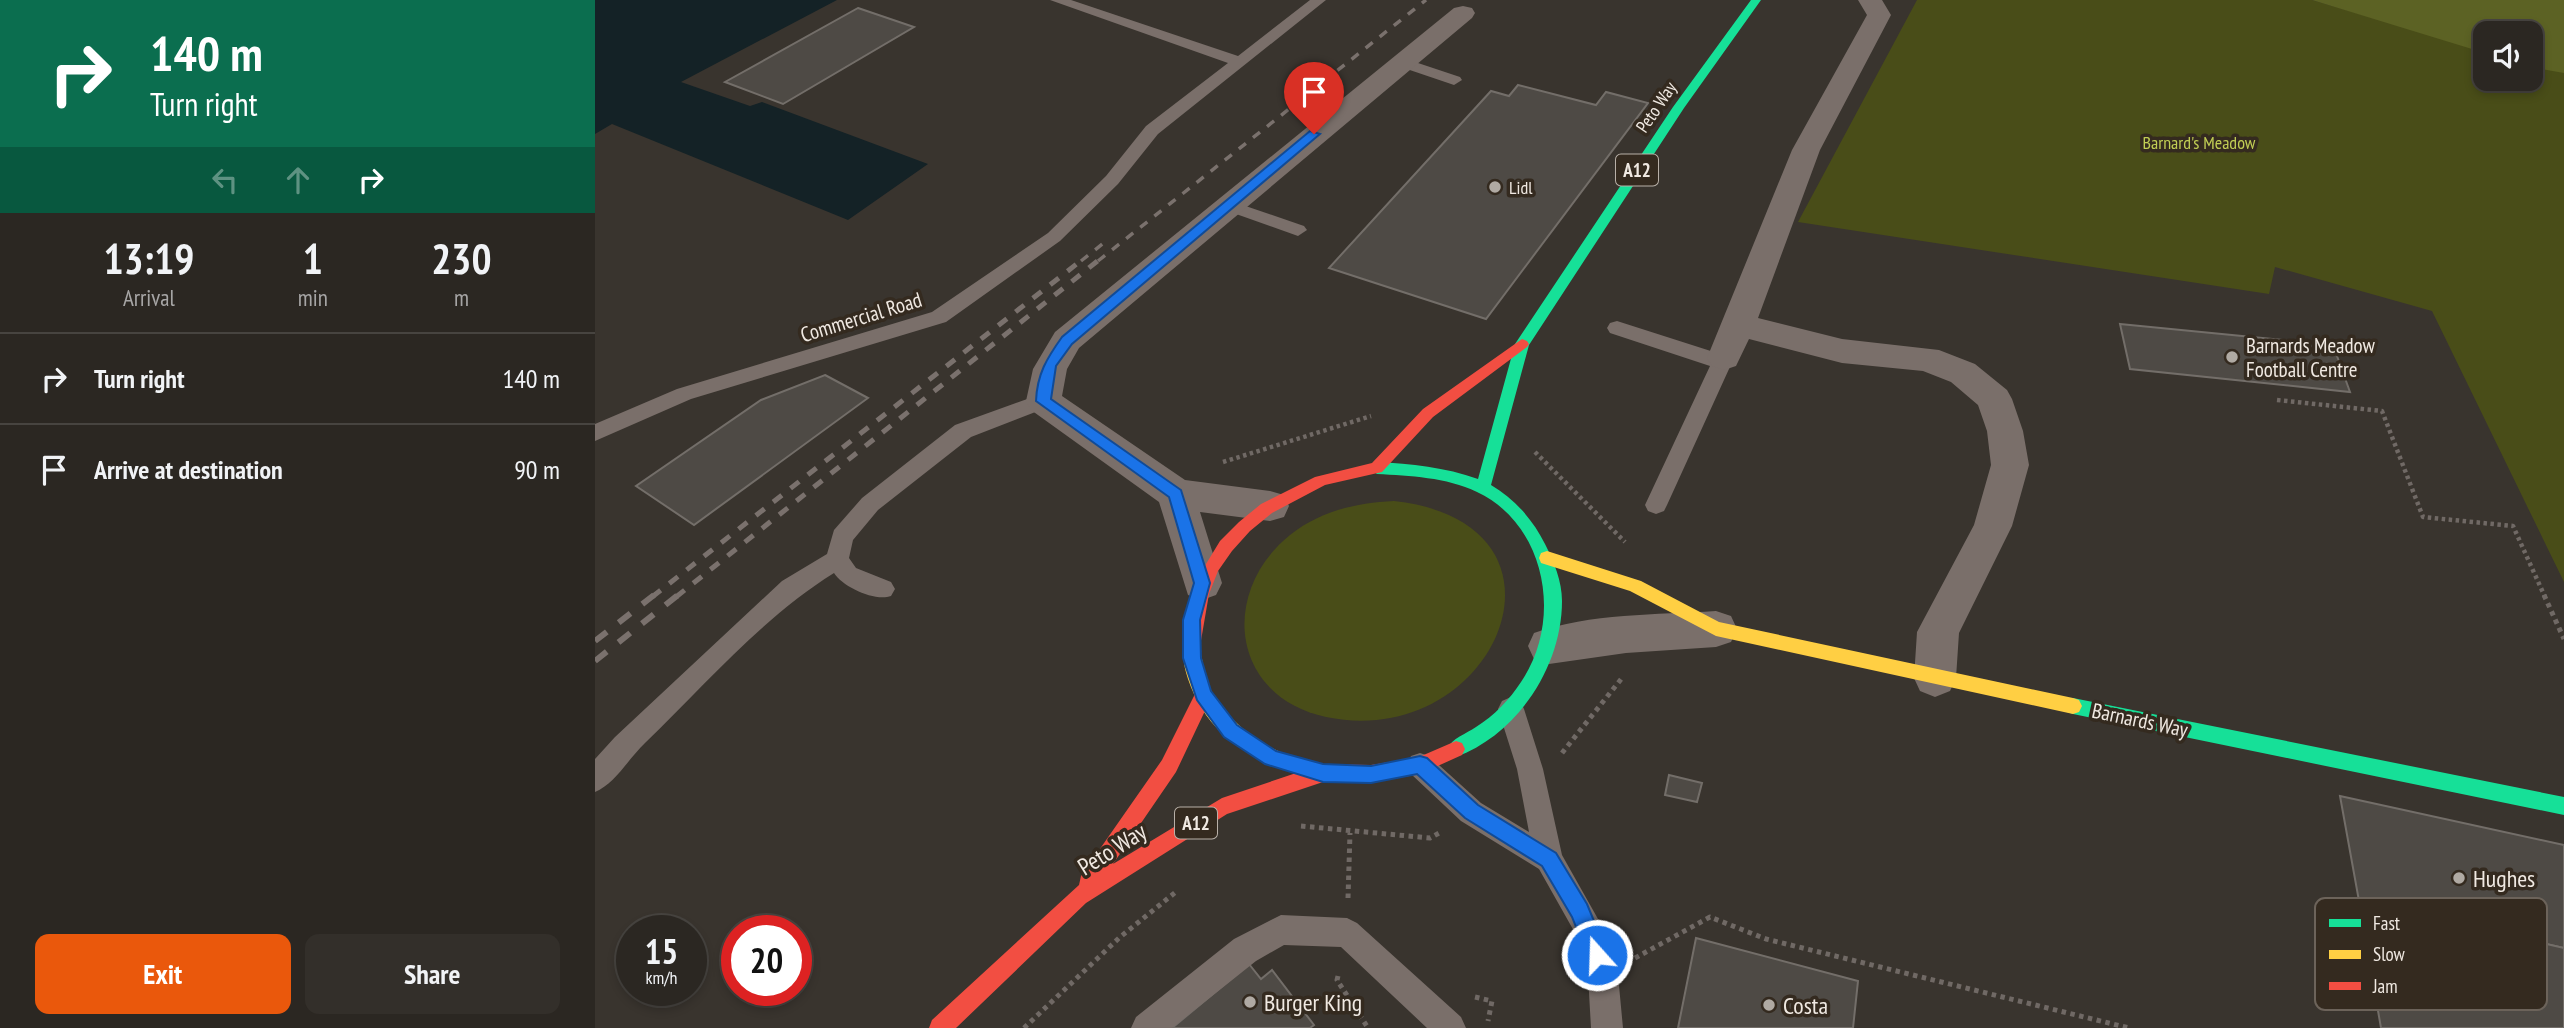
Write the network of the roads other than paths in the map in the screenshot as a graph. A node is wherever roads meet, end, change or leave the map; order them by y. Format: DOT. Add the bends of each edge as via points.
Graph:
graph roads {
  1 [pos="1057,0"];
  2 [pos="1319,0"];
  3 [pos="1756,0"];
  4 [pos="1870,0"];
  5 [pos="1463,13"];
  6 [pos="1238,61"];
  7 [pos="1400,62"];
  8 [pos="1454,80"];
  9 [pos="1229,205"];
  10 [pos="1298,230"];
  11 [pos="1739,325"];
  12 [pos="1617,328"];
  13 [pos="1522,344"];
  14 [pos="1723,360"];
  15 [pos="1044,401"];
  16 [pos="595,433"];
  17 [pos="1377,468"];
  18 [pos="1483,488"];
  19 [pos="1176,494"];
  20 [pos="1656,505"];
  21 [pos="1270,506"];
  22 [pos="1548,558"];
  23 [pos="837,559"];
  24 [pos="1202,583"];
  25 [pos="883,589"];
  26 [pos="1716,629"];
  27 [pos="1549,646"];
  28 [pos="1935,678"];
  29 [pos="1203,694"];
  30 [pos="1511,709"];
  31 [pos="1420,765"];
  32 [pos="1323,773"];
  33 [pos="595,779"];
  34 [pos="2564,806"];
  35 [pos="1549,859"];
  36 [pos="1079,896"];
  37 [pos="940,1028"];
  38 [pos="1147,1028"];
  39 [pos="1450,1028"];
  40 [pos="1607,1028"];
  1 -- 6 [label="lane"];
  2 -- 6 [label="lane, Commercial Road"];
  3 -- 13 [label="main road, Peto Way / A12"];
  4 -- 11 [label="street" via="1879,15 1806,150"];
  5 -- 7 [label="street"];
  6 -- 16 [label="lane, Commercial Road" via="1151,131 1112,180 1054,237 939,317 684,394"];
  7 -- 8 [label="lane"];
  7 -- 9 [label="street"];
  9 -- 10 [label="lane"];
  9 -- 15 [label="street" via="1067,340 1049,365"];
  11 -- 14 [label="street"];
  11 -- 28 [label="street" via="1842,351 1927,359 1963,373 1994,400 2010,465 1993,526 1938,632"];
  12 -- 14 [label="lane"];
  13 -- 17 [label="main road, Peto Way / A12" via="1428,413"];
  13 -- 18 [label="main road, Peto Way / A12"];
  14 -- 20 [label="lane"];
  15 -- 19 [label="street"];
  15 -- 23 [label="lane" via="963,432 870,504 842,537"];
  17 -- 18 [label="main road" via="1432,471"];
  17 -- 21 [label="main road" via="1321,480"];
  18 -- 22 [label="main road" via="1522,518"];
  19 -- 21 [label="street"];
  19 -- 24 [label="street"];
  21 -- 24 [label="main road" via="1230,540"];
  22 -- 26 [label="main road, Barnards Way" via="1635,586"];
  22 -- 27 [label="main road" via="1556,600"];
  23 -- 25 [label="lane" via="848,575"];
  23 -- 33 [label="lane" via="790,588"];
  24 -- 29 [label="main road" via="1192,620 1192,658"];
  26 -- 27 [label="street, Barnards Way"];
  26 -- 28 [label="main road, Barnards Way"];
  27 -- 30 [label="main road" via="1534,678"];
  28 -- 34 [label="main road, Barnards Way"];
  29 -- 32 [label="main road" via="1230,731 1272,758"];
  29 -- 36 [label="main road, Peto Way / A12" via="1169,766"];
  30 -- 31 [label="main road" via="1470,742"];
  30 -- 35 [label="lane" via="1530,769"];
  31 -- 32 [label="main road" via="1371,774"];
  31 -- 35 [label="lane" via="1471,811"];
  32 -- 36 [label="main road, Peto Way / A12" via="1222,807"];
  35 -- 40 [label="lane" via="1592,935 1603,975"];
  36 -- 37 [label="main road, Peto Way / A12"];
  38 -- 39 [label="lane" via="1245,950 1281,930 1347,933"];
}
